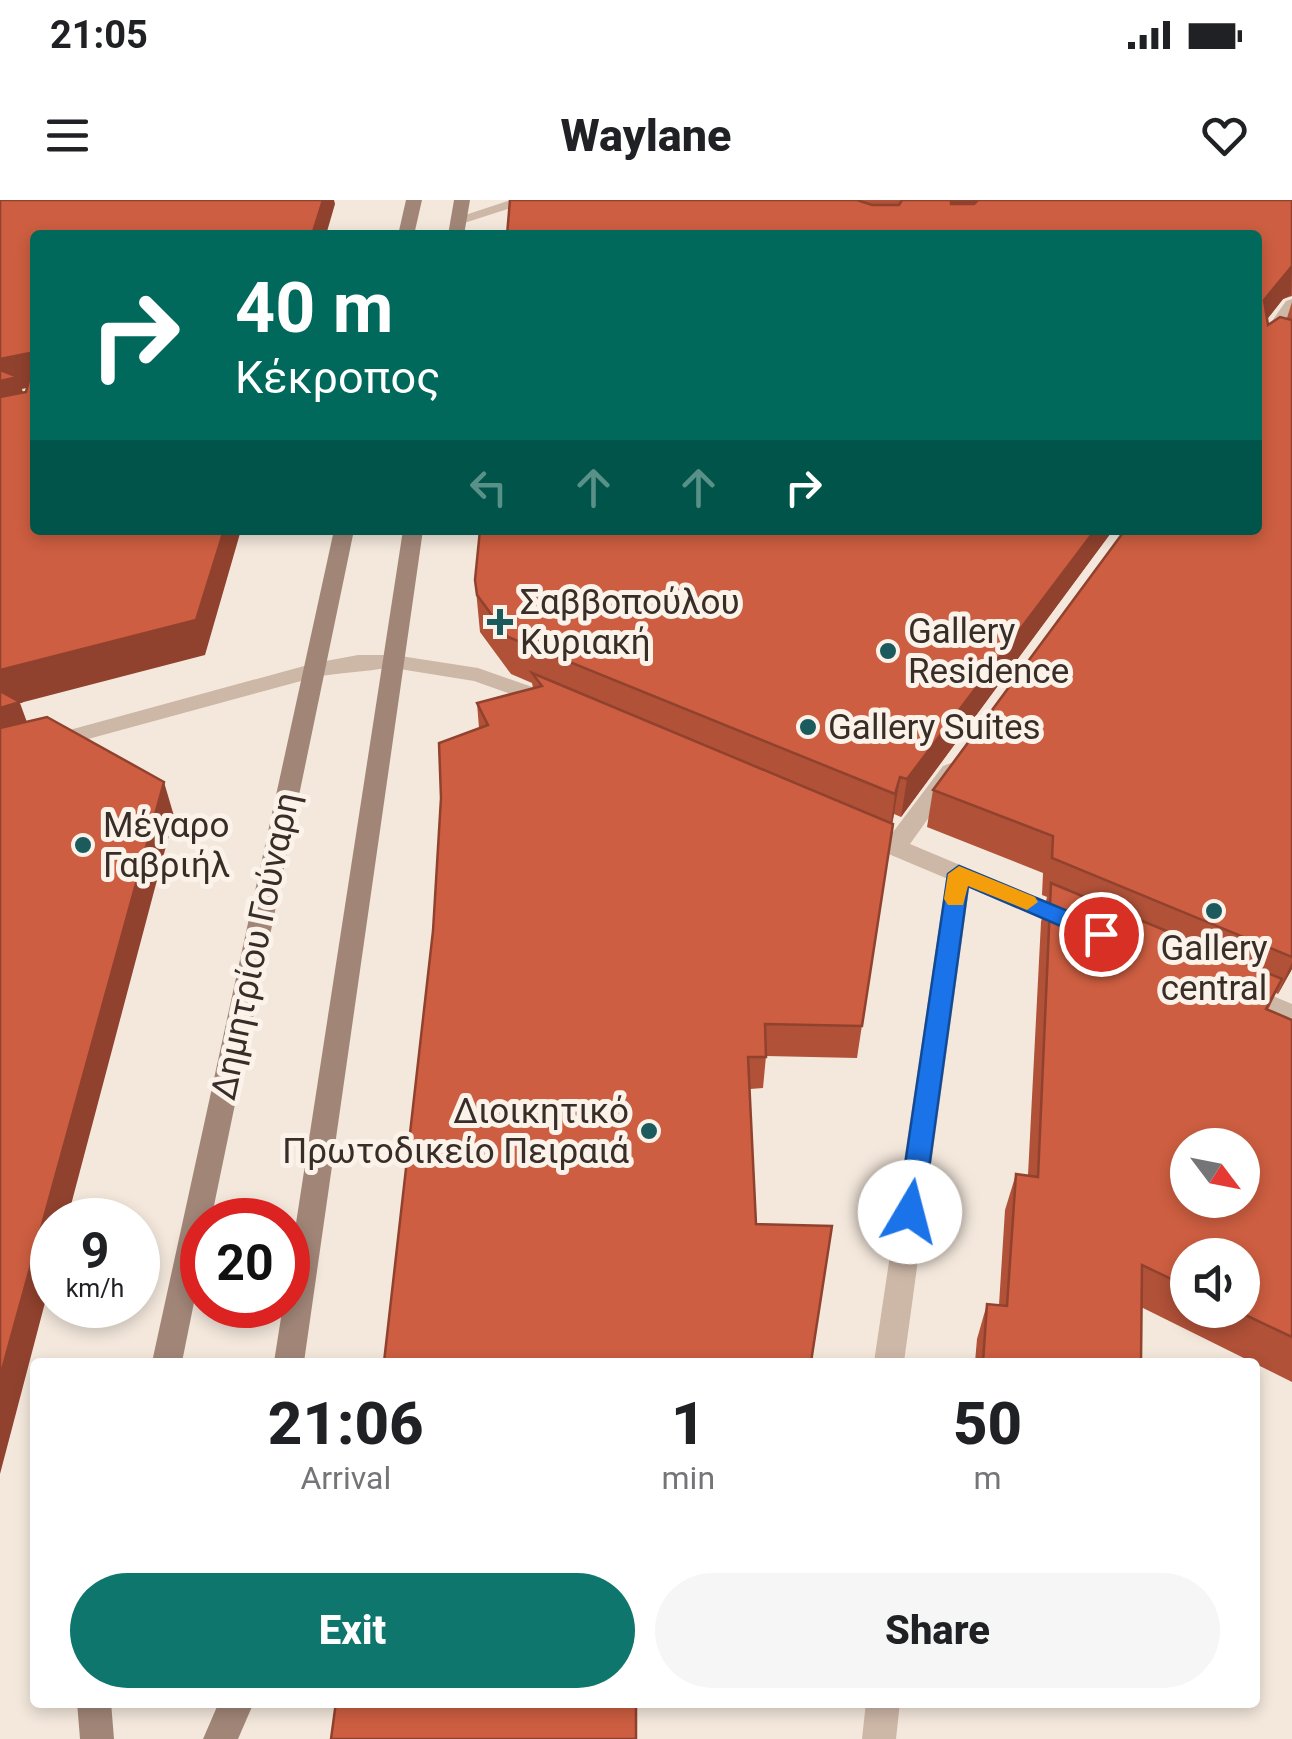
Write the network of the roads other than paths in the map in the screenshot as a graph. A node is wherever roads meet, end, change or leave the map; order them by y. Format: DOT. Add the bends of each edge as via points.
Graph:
graph roads {
  1 [pos="414,200"];
  2 [pos="462,200"];
  3 [pos="528,200"];
  4 [pos="457,227"];
  5 [pos="407,230"];
  6 [pos="1292,304"];
  7 [pos="1265,345"];
  8 [pos="343,535"];
  9 [pos="412,535"];
  10 [pos="394,662"];
  11 [pos="315,670"];
  12 [pos="570,709"];
  13 [pos="965,752"];
  14 [pos="0,756"];
  15 [pos="841,824"];
  16 [pos="895,847"];
  17 [pos="959,874"];
  18 [pos="1101,934"];
  19 [pos="1208,979"];
  20 [pos="1292,1014"];
  21 [pos="167,1358"];
  22 [pos="290,1358"];
  23 [pos="890,1358"];
  24 [pos="94,1708"];
  25 [pos="233,1708"];
  26 [pos="882,1708"];
  27 [pos="97,1739"];
  28 [pos="220,1739"];
  29 [pos="879,1739"];
  1 -- 5 [label="main road"];
  2 -- 4 [label="main road"];
  3 -- 4 [label="street"];
  6 -- 7 [label="street"];
  8 -- 11 [label="main road, Δημητρίου Γούναρη"];
  9 -- 10 [label="main road"];
  10 -- 11 [label="street"];
  10 -- 12 [label="street" via="478,675"];
  10 -- 22 [label="main road"];
  11 -- 14 [label="street"];
  11 -- 21 [label="main road, Δημητρίου Γούναρη"];
  13 -- 16 [label="street"];
  15 -- 16 [label="street"];
  16 -- 17 [label="street"];
  17 -- 18 [label="street"];
  17 -- 23 [label="street"];
  19 -- 20 [label="street"];
  24 -- 27 [label="main road"];
  25 -- 28 [label="main road"];
  26 -- 29 [label="street"];
}
